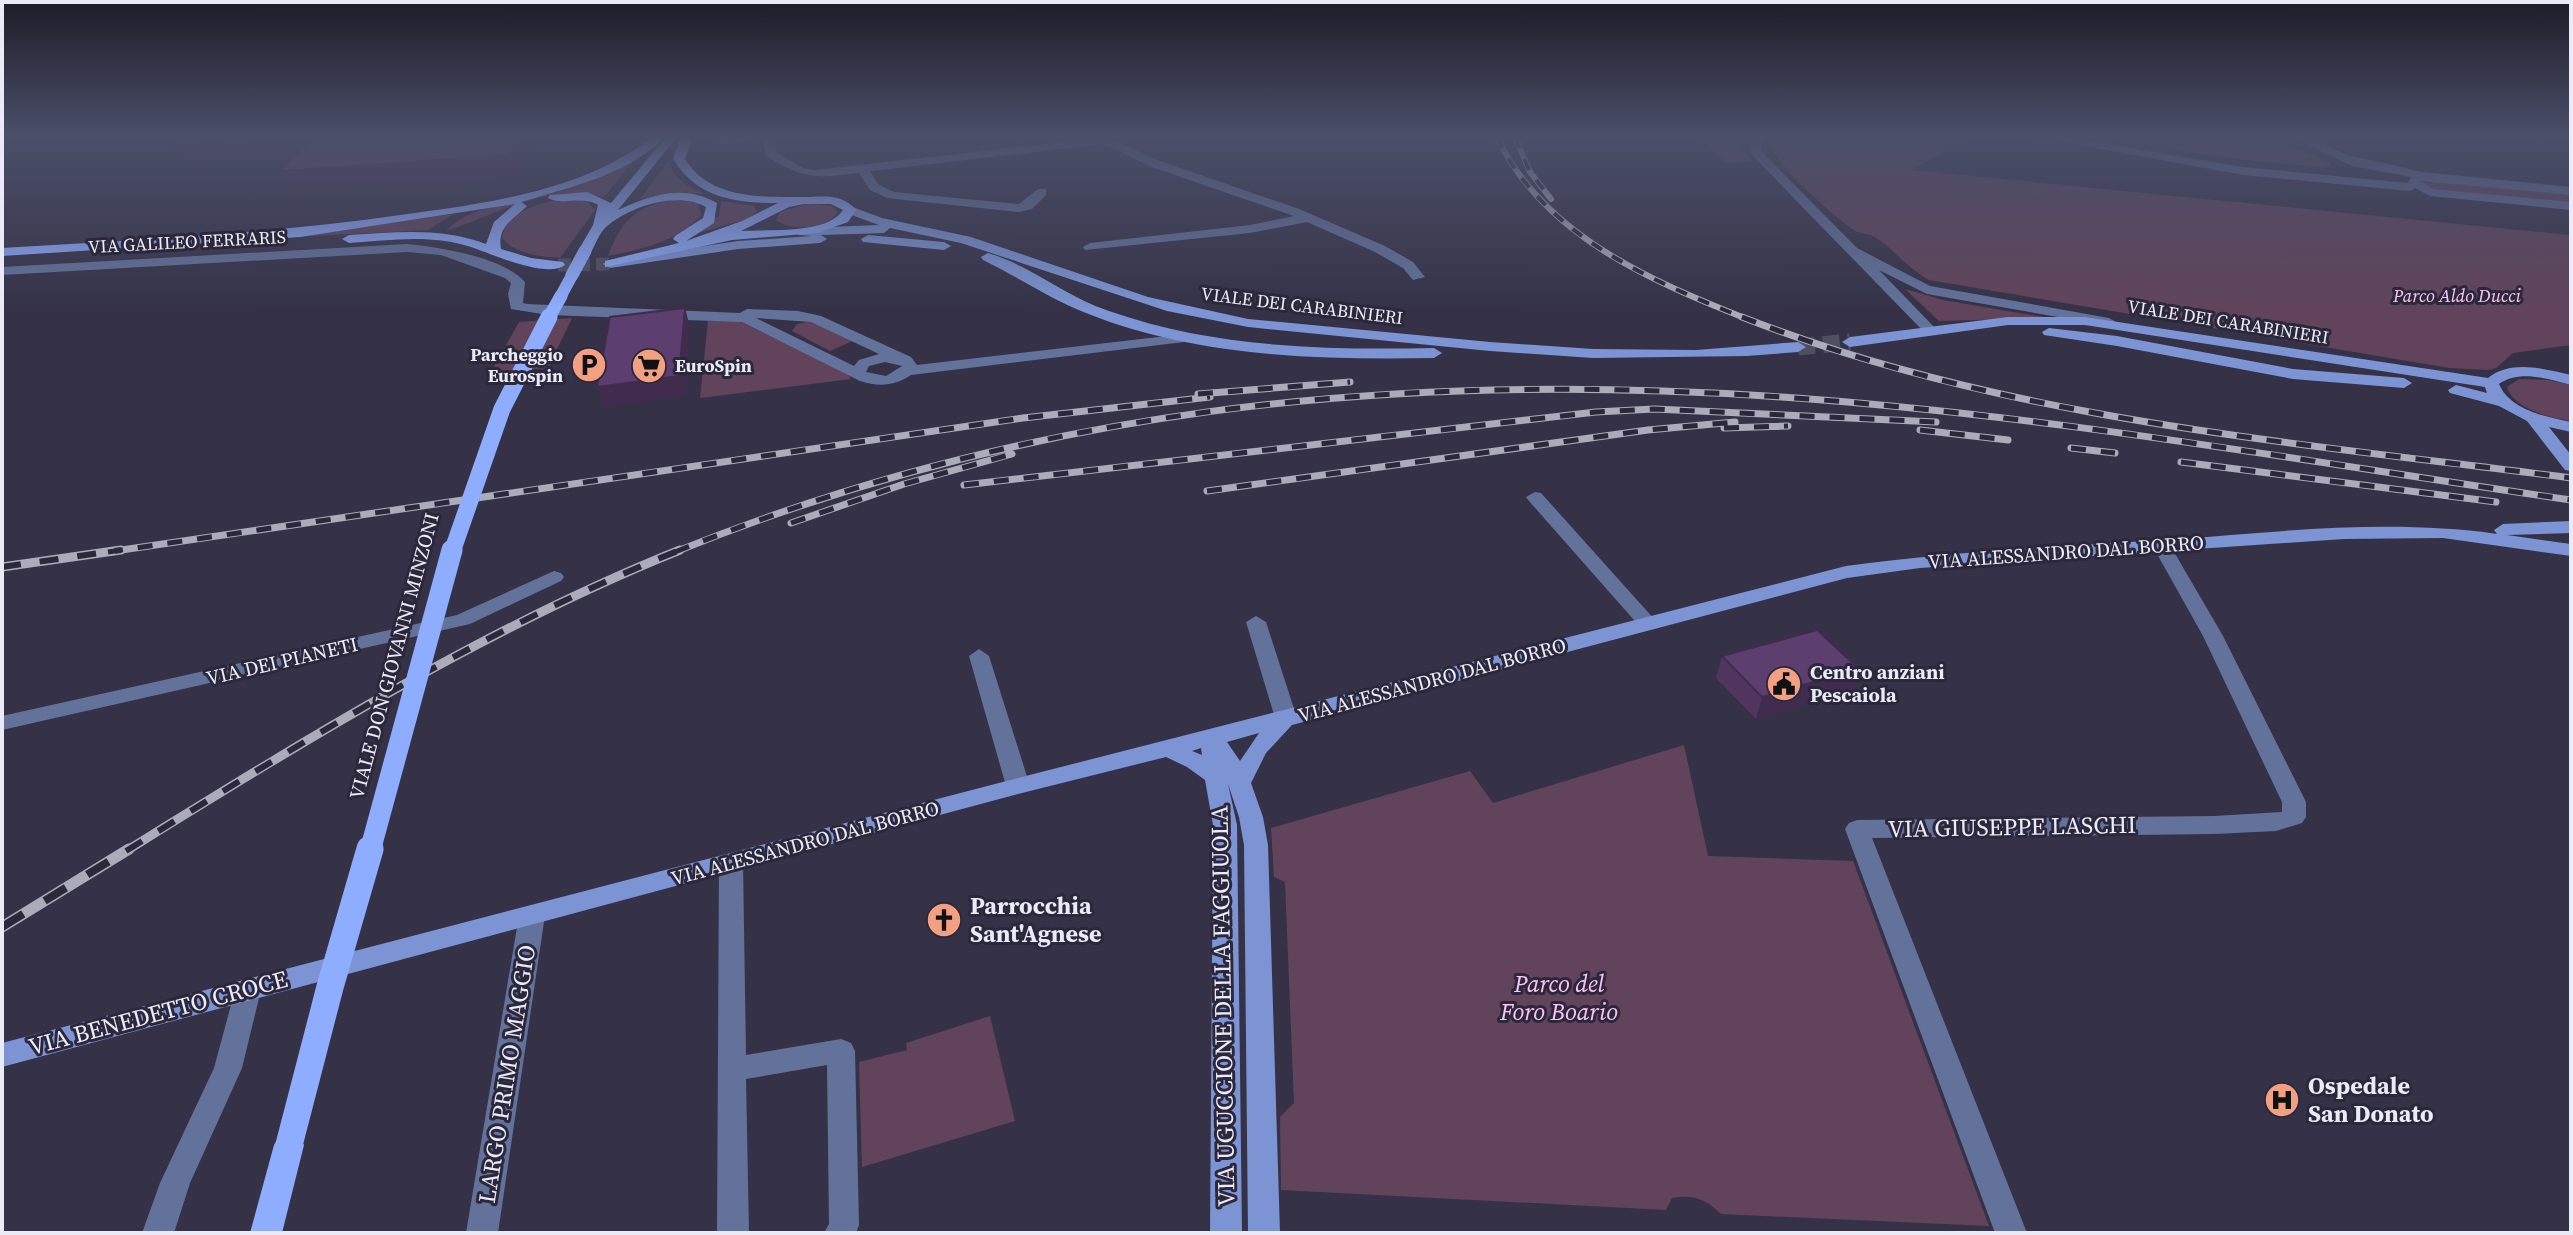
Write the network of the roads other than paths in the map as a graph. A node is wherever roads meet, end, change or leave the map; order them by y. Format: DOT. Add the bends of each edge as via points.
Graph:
graph roads {
  1 [pos="532,195"];
  2 [pos="624,195"];
  3 [pos="728,195"];
  4 [pos="890,195"];
  5 [pos="1039,195"];
  6 [pos="1250,195"];
  7 [pos="1798,195"];
  8 [pos="2457,195"];
  9 [pos="696,197"];
  10 [pos="813,199"];
  11 [pos="500,205"];
  12 [pos="521,206"];
  13 [pos="2571,206"];
  14 [pos="850,210"];
  15 [pos="764,216"];
  16 [pos="1306,218"];
  17 [pos="599,225"];
  18 [pos="796,232"];
  19 [pos="441,237"];
  20 [pos="688,245"];
  21 [pos="1090,247"];
  22 [pos="1854,251"];
  23 [pos="495,252"];
  24 [pos="2,255"];
  25 [pos="653,255"];
  26 [pos="983,256"];
  27 [pos="558,265"];
  28 [pos="2,271"];
  29 [pos="1418,277"];
  30 [pos="1131,296"];
  31 [pos="570,302"];
  32 [pos="1908,308"];
  33 [pos="1099,313"];
  34 [pos="719,315"];
  35 [pos="816,319"];
  36 [pos="1128,323"];
  37 [pos="1260,324"];
  38 [pos="2128,325"];
  39 [pos="1957,329"];
  40 [pos="1931,331"];
  41 [pos="780,333"];
  42 [pos="1892,336"];
  43 [pos="1190,338"];
  44 [pos="1850,342"];
  45 [pos="2233,343"];
  46 [pos="1122,346"];
  47 [pos="1798,347"];
  48 [pos="1523,350"];
  49 [pos="2212,359"];
  50 [pos="904,364"];
  51 [pos="2571,367"];
  52 [pos="860,375"];
  53 [pos="2546,375"];
  54 [pos="2571,380"];
  55 [pos="2491,383"];
  56 [pos="2506,403"];
  57 [pos="2533,417"];
  58 [pos="2571,427"];
  59 [pos="2571,466"];
  60 [pos="1535,497"];
  61 [pos="2571,527"];
  62 [pos="2443,532"];
  63 [pos="2161,545"];
  64 [pos="2571,550"];
  65 [pos="554,577"];
  66 [pos="1256,622"];
  67 [pos="1648,624"];
  68 [pos="979,656"];
  69 [pos="1286,718"];
  70 [pos="2,723"];
  71 [pos="1213,738"];
  72 [pos="1168,749"];
  73 [pos="1229,781"];
  74 [pos="1018,786"];
  75 [pos="731,863"];
  76 [pos="532,915"];
  77 [pos="315,972"];
  78 [pos="248,990"];
  79 [pos="2,1055"];
  80 [pos="732,1069"];
  81 [pos="158,1233"];
  82 [pos="266,1233"];
  83 [pos="482,1233"];
  84 [pos="733,1233"];
  85 [pos="840,1233"];
  86 [pos="1226,1233"];
  87 [pos="1264,1233"];
  88 [pos="2011,1233"];
  1 -- 11 [label="main road"];
  2 -- 17 [label="main road, VIALE DON GIOVANNI MINZONI"];
  3 -- 10 [label="main road"];
  4 -- 5 [label="street" via="1019,208"];
  6 -- 16 [label="street"];
  7 -- 22 [label="street"];
  8 -- 13 [label="street"];
  9 -- 15 [label="main road" via="757,204 764,208"];
  9 -- 17 [label="main road" via="651,200"];
  9 -- 25 [label="main road" via="713,206 709,220"];
  10 -- 14 [label="main road" via="837,201"];
  10 -- 15 [label="main road" via="780,205"];
  11 -- 19 [label="main road" via="451,221 439,232"];
  11 -- 24 [label="main road" via="300,233"];
  12 -- 17 [label="main road" via="559,196 595,197 605,204"];
  12 -- 19 [label="main road"];
  12 -- 23 [label="main road" via="495,228"];
  14 -- 18 [label="main road" via="834,225"];
  14 -- 30 [label="main road, VIALE DEI CARABINIERI" via="950,235"];
  15 -- 18 [label="main road" via="768,227"];
  15 -- 20 [label="main road"];
  16 -- 21 [label="street"];
  16 -- 29 [label="street" via="1380,249"];
  17 -- 31 [label="main road, VIALE DON GIOVANNI MINZONI, bridge" via="572,275"];
  18 -- 20 [label="main road" via="732,235"];
  18 -- 26 [label="main road, VIALE DEI CARABINIERI" via="898,231"];
  19 -- 23 [label="main road"];
  19 -- 24 [label="main road"];
  20 -- 25 [label="main road"];
  22 -- 32 [label="street"];
  22 -- 38 [label="street" via="1927,290"];
  23 -- 27 [label="main road" via="518,262"];
  25 -- 26 [label="main road, VIALE DEI CARABINIERI" via="610,264 815,239 928,244"];
  26 -- 33 [label="main road, VIALE DEI CARABINIERI"];
  28 -- 31 [label="street, VIA GALILEO FERRARIS" via="407,248 443,251 510,275 518,282 516,306 542,311"];
  30 -- 33 [label="main road" via="1100,300 1095,307"];
  30 -- 37 [label="main road, VIALE DEI CARABINIERI"];
  31 -- 34 [label="street" via="603,313"];
  31 -- 82 [label="main road, VIALE DON GIOVANNI MINZONI, bridge" via="498,416 465,503"];
  32 -- 40 [label="street"];
  32 -- 42 [label="street" via="1911,320"];
  33 -- 36 [label="main road, VIALE DEI CARABINIERI"];
  34 -- 35 [label="street"];
  34 -- 41 [label="street" via="745,318"];
  35 -- 41 [label="street" via="789,322"];
  35 -- 50 [label="street"];
  36 -- 43 [label="main road, VIALE DEI CARABINIERI"];
  36 -- 46 [label="street" via="1134,336"];
  37 -- 43 [label="main road" via="1271,335 1263,341"];
  37 -- 48 [label="main road, VIALE DEI CARABINIERI"];
  38 -- 39 [label="main road, VIALE DEI CARABINIERI" via="2041,320"];
  38 -- 45 [label="main road, VIALE DEI CARABINIERI"];
  39 -- 40 [label="main road, VIALE DEI CARABINIERI"];
  39 -- 49 [label="main road, VIALE DEI CARABINIERI" via="2066,334"];
  40 -- 42 [label="main road, VIALE DEI CARABINIERI"];
  41 -- 52 [label="street"];
  42 -- 44 [label="main road, VIALE DEI CARABINIERI"];
  43 -- 46 [label="street"];
  43 -- 48 [label="main road, VIALE DEI CARABINIERI" via="1308,354"];
  45 -- 49 [label="main road" via="2214,344"];
  45 -- 55 [label="main road, VIALE DEI CARABINIERI"];
  46 -- 50 [label="street"];
  47 -- 48 [label="main road, VIALE DEI CARABINIERI" via="1684,355"];
  49 -- 56 [label="main road, VIALE DEI CARABINIERI" via="2317,377 2441,387"];
  50 -- 52 [label="street" via="884,380"];
  50 -- 52 [label="street" via="870,360 860,367"];
  51 -- 53 [label="main road"];
  53 -- 54 [label="main road"];
  53 -- 55 [label="main road, VIALE DEI CARABINIERI" via="2508,373"];
  55 -- 56 [label="main road"];
  56 -- 57 [label="main road"];
  57 -- 58 [label="main road"];
  57 -- 59 [label="main road"];
  60 -- 67 [label="street"];
  61 -- 62 [label="main road"];
  62 -- 63 [label="main road, VIA ALESSANDRO DAL BORRO"];
  62 -- 64 [label="main road, VIA ALESSANDRO DAL BORRO"];
  63 -- 67 [label="main road, VIA ALESSANDRO DAL BORRO" via="1846,572"];
  63 -- 88 [label="street, VIA GIUSEPPE LASCHI" via="2213,636 2294,802 2294,817 2214,825 1857,829"];
  65 -- 70 [label="street, VIA DEI PIANETI" via="463,620"];
  66 -- 69 [label="street"];
  67 -- 69 [label="main road, VIA ALESSANDRO DAL BORRO"];
  68 -- 74 [label="street"];
  69 -- 71 [label="main road, VIA ALESSANDRO DAL BORRO"];
  69 -- 73 [label="main road, VIA UGUCCIONE DELLA FAGGIUOLA"];
  71 -- 72 [label="main road, VIA ALESSANDRO DAL BORRO"];
  71 -- 73 [label="main road, VIA UGUCCIONE DELLA FAGGIUOLA" via="1211,754"];
  72 -- 73 [label="main road, VIA UGUCCIONE DELLA FAGGIUOLA"];
  72 -- 74 [label="main road, VIA ALESSANDRO DAL BORRO"];
  73 -- 86 [label="main road, VIA UGUCCIONE DELLA FAGGIUOLA"];
  73 -- 87 [label="main road, VIA UGUCCIONE DELLA FAGGIUOLA" via="1254,824 1259,885"];
  74 -- 75 [label="main road, VIA ALESSANDRO DAL BORRO"];
  75 -- 76 [label="main road, VIA ALESSANDRO DAL BORRO"];
  75 -- 80 [label="street"];
  76 -- 77 [label="main road, VIA ALESSANDRO DAL BORRO"];
  76 -- 83 [label="street, LARGO PRIMO MAGGIO"];
  77 -- 78 [label="main road, VIA BENEDETTO CROCE"];
  78 -- 79 [label="main road, VIA BENEDETTO CROCE"];
  78 -- 81 [label="street" via="228,1068"];
  80 -- 84 [label="street"];
  80 -- 85 [label="street" via="841,1051"];
}
